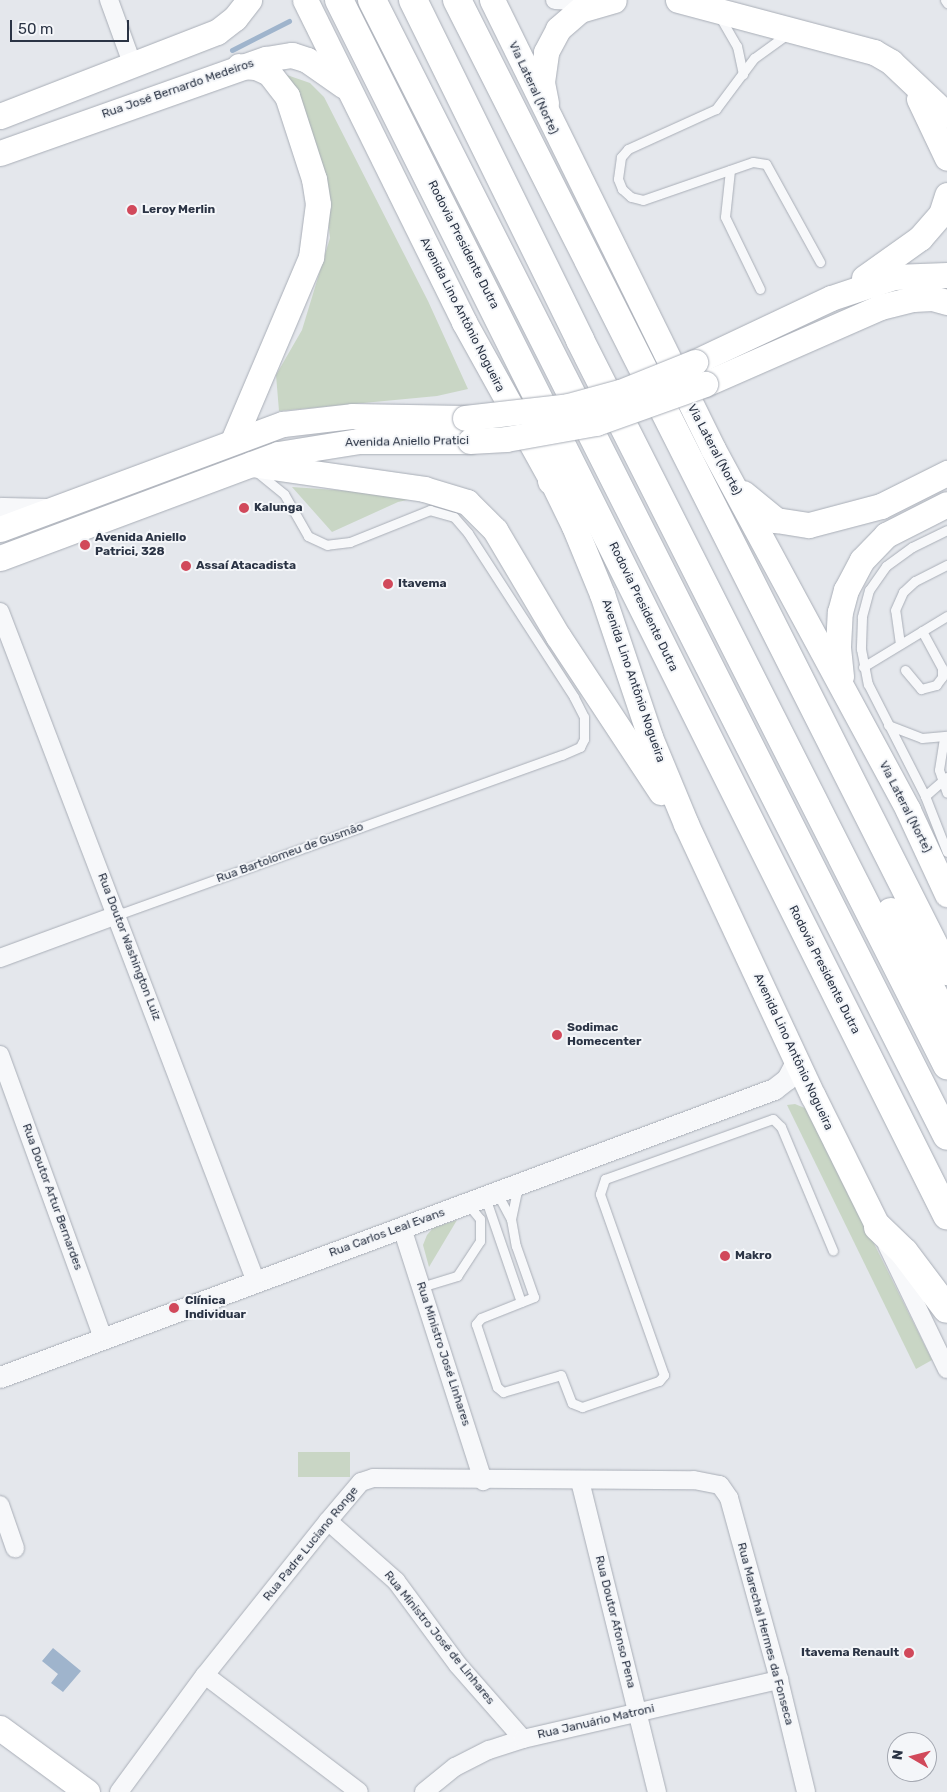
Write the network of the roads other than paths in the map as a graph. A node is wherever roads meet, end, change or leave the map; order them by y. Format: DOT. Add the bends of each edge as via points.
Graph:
graph roads {
  1 [pos="109,0"];
  2 [pos="249,0"];
  3 [pos="305,0"];
  4 [pos="339,0"];
  5 [pos="372,0"];
  6 [pos="414,0"];
  7 [pos="434,0"];
  8 [pos="457,0"];
  9 [pos="492,0"];
  10 [pos="555,0"];
  11 [pos="678,0"];
  12 [pos="945,0"];
  13 [pos="608,1"];
  14 [pos="947,4"];
  15 [pos="713,9"];
  16 [pos="796,32"];
  17 [pos="132,66"];
  18 [pos="239,66"];
  19 [pos="743,74"];
  20 [pos="908,77"];
  21 [pos="77,88"];
  22 [pos="350,92"];
  23 [pos="947,115"];
  24 [pos="0,116"];
  25 [pos="92,120"];
  26 [pos="548,120"];
  27 [pos="0,153"];
  28 [pos="947,158"];
  29 [pos="730,170"];
  30 [pos="945,212"];
  31 [pos="820,262"];
  32 [pos="947,275"];
  33 [pos="760,289"];
  34 [pos="831,298"];
  35 [pos="947,302"];
  36 [pos="580,340"];
  37 [pos="468,429"];
  38 [pos="233,441"];
  39 [pos="713,449"];
  40 [pos="247,465"];
  41 [pos="947,473"];
  42 [pos="552,481"];
  43 [pos="947,504"];
  44 [pos="0,508"];
  45 [pos="59,508"];
  46 [pos="0,529"];
  47 [pos="947,530"];
  48 [pos="0,558"];
  49 [pos="947,565"];
  50 [pos="0,612"];
  51 [pos="947,616"];
  52 [pos="922,631"];
  53 [pos="900,644"];
  54 [pos="863,667"];
  55 [pos="905,670"];
  56 [pos="683,688"];
  57 [pos="844,691"];
  58 [pos="888,725"];
  59 [pos="945,737"];
  60 [pos="783,740"];
  61 [pos="944,779"];
  62 [pos="947,793"];
  63 [pos="925,796"];
  64 [pos="686,824"];
  65 [pos="947,852"];
  66 [pos="947,894"];
  67 [pos="117,915"];
  68 [pos="0,958"];
  69 [pos="947,971"];
  70 [pos="947,1020"];
  71 [pos="0,1055"];
  72 [pos="797,1060"];
  73 [pos="947,1064"];
  74 [pos="774,1090"];
  75 [pos="813,1096"];
  76 [pos="947,1136"];
  77 [pos="518,1184"];
  78 [pos="483,1198"];
  79 [pos="947,1215"];
  80 [pos="511,1219"];
  81 [pos="878,1227"];
  82 [pos="402,1228"];
  83 [pos="833,1251"];
  84 [pos="256,1282"];
  85 [pos="421,1287"];
  86 [pos="521,1302"];
  87 [pos="947,1309"];
  88 [pos="103,1338"];
  89 [pos="947,1369"];
  90 [pos="0,1376"];
  91 [pos="483,1481"];
  92 [pos="580,1481"];
  93 [pos="714,1482"];
  94 [pos="0,1505"];
  95 [pos="328,1521"];
  96 [pos="15,1548"];
  97 [pos="205,1675"];
  98 [pos="779,1680"];
  99 [pos="637,1712"];
  100 [pos="0,1728"];
  101 [pos="523,1739"];
  102 [pos="87,1792"];
  103 [pos="119,1792"];
  104 [pos="359,1792"];
  105 [pos="424,1792"];
  106 [pos="657,1792"];
  107 [pos="806,1792"];
  1 -- 17 [label="street"];
  2 -- 17 [label="main road" via="235,18 217,32"];
  3 -- 22 [label="main road, Avenida Lino Antônio Nogueira"];
  4 -- 56 [label="highway, Rodovia Presidente Dutra" via="529,374"];
  5 -- 76 [label="highway"];
  6 -- 36 [label="highway"];
  7 -- 36 [label="highway"];
  8 -- 69 [label="highway"];
  9 -- 26 [label="main road, Via Lateral (Norte)"];
  10 -- 13 [label="street"];
  11 -- 15 [label="main road"];
  12 -- 14 [label="lane"];
  13 -- 26 [label="main road" via="580,10 558,29 546,52 542,82"];
  15 -- 16 [label="main road"];
  15 -- 19 [label="lane" via="737,46"];
  16 -- 19 [label="lane" via="766,46"];
  16 -- 20 [label="main road" via="874,52"];
  17 -- 21 [label="main road"];
  18 -- 22 [label="main road, Rua José Bernardo Medeiros" via="292,55 319,66"];
  18 -- 25 [label="main road, Rua José Bernardo Medeiros"];
  18 -- 38 [label="main road" via="256,67 269,73 287,96 314,179 318,204 311,257"];
  19 -- 29 [label="lane" via="716,109 628,149 619,162 618,179 622,189 643,200"];
  20 -- 23 [label="main road"];
  20 -- 28 [label="main road"];
  21 -- 24 [label="main road"];
  21 -- 25 [label="main road"];
  22 -- 42 [label="main road, Avenida Lino Antônio Nogueira" via="464,322"];
  25 -- 27 [label="main road, Rua José Bernardo Medeiros"];
  26 -- 39 [label="main road, Via Lateral (Norte)"];
  29 -- 31 [label="lane" via="759,161 772,169"];
  29 -- 33 [label="lane" via="725,217"];
  30 -- 34 [label="main road" via="907,249"];
  32 -- 34 [label="main road" via="894,277"];
  34 -- 37 [label="main road, Avenida Aniello Pratici, bridge" via="695,362 620,392"];
  35 -- 37 [label="main road, Avenida Aniello Pratici, bridge" via="932,298 913,299 880,307 705,384 596,423 506,439"];
  36 -- 60 [label="highway"];
  37 -- 38 [label="main road, Avenida Aniello Pratici" via="326,417 282,424"];
  37 -- 40 [label="main road, Avenida Aniello Pratici" via="312,446"];
  38 -- 45 [label="main road, Avenida Aniello Pratici"];
  39 -- 41 [label="main road" via="732,481 758,508 776,520 796,525 835,521 881,506"];
  39 -- 57 [label="main road, Via Lateral (Norte)"];
  40 -- 48 [label="main road, Avenida Aniello Pratici"];
  40 -- 64 [label="main road" via="424,489 467,502 495,530 558,636 658,789"];
  40 -- 67 [label="lane, Rua Bartolomeu de Gusmão" via="272,482 290,504 308,536 327,544 350,542 430,510 454,517 474,541 582,710 586,727 580,746"];
  42 -- 56 [label="highway" via="573,495 655,658"];
  42 -- 64 [label="main road, Avenida Lino Antônio Nogueira" via="602,594 650,737"];
  43 -- 57 [label="main road" via="886,535 862,560 852,578 838,628"];
  44 -- 45 [label="street"];
  45 -- 46 [label="main road, Avenida Aniello Pratici"];
  47 -- 54 [label="lane" via="912,547 886,566 869,590 862,617"];
  49 -- 53 [label="lane" via="916,581 903,592 895,610"];
  50 -- 67 [label="street, Rua Doutor Washington Luiz"];
  51 -- 52 [label="lane"];
  52 -- 53 [label="lane"];
  52 -- 55 [label="lane" via="942,668 942,677 936,685 921,689"];
  53 -- 54 [label="lane"];
  54 -- 58 [label="lane"];
  56 -- 79 [label="highway, Rodovia Presidente Dutra"];
  57 -- 66 [label="main road, Via Lateral (Norte)" via="908,810"];
  58 -- 59 [label="lane" via="922,738"];
  58 -- 63 [label="lane"];
  59 -- 61 [label="lane" via="939,759"];
  60 -- 70 [label="highway" via="830,796"];
  60 -- 73 [label="highway"];
  61 -- 62 [label="lane"];
  61 -- 63 [label="lane"];
  63 -- 65 [label="lane"];
  64 -- 72 [label="main road, Avenida Lino Antônio Nogueira"];
  67 -- 68 [label="street, Rua Bartolomeu de Gusmão"];
  67 -- 84 [label="street, Rua Doutor Washington Luiz"];
  71 -- 88 [label="street, Rua Doutor Artur Bernardes"];
  72 -- 74 [label="street, Rua Carlos Leal Evans" via="787,1079"];
  72 -- 75 [label="main road, Avenida Lino Antônio Nogueira"];
  74 -- 75 [label="street, Rua Carlos Leal Evans" via="792,1089"];
  74 -- 77 [label="street, Rua Carlos Leal Evans"];
  75 -- 81 [label="main road, Avenida Lino Antônio Nogueira"];
  77 -- 78 [label="street, Rua Carlos Leal Evans"];
  77 -- 80 [label="lane"];
  78 -- 80 [label="lane"];
  78 -- 82 [label="street, Rua Carlos Leal Evans"];
  78 -- 85 [label="lane" via="480,1241 457,1276"];
  78 -- 86 [label="lane"];
  80 -- 86 [label="lane" via="516,1246 534,1297"];
  81 -- 87 [label="highway" via="904,1252"];
  81 -- 89 [label="street, Avenida Lino Antônio Nogueira"];
  82 -- 84 [label="street, Rua Carlos Leal Evans"];
  82 -- 85 [label="street, Rua Ministro José Linhares"];
  83 -- 86 [label="lane" via="781,1126 773,1119 605,1179 600,1194 664,1374 659,1381 582,1407 572,1403 561,1374 503,1392 498,1390 476,1324 481,1318"];
  84 -- 88 [label="street, Rua Carlos Leal Evans"];
  85 -- 91 [label="street, Rua Ministro José Linhares"];
  88 -- 90 [label="street, Rua Carlos Leal Evans"];
  91 -- 92 [label="street, Rua Padre Luciano Ronge"];
  91 -- 95 [label="street, Rua Padre Luciano Ronge" via="370,1478 361,1482"];
  92 -- 93 [label="street, Rua Padre Luciano Ronge"];
  92 -- 99 [label="street, Rua Doutor Afonso Pena"];
  93 -- 98 [label="street, Rua Marechal Hermes da Fonseca" via="728,1498"];
  94 -- 96 [label="street"];
  95 -- 97 [label="street, Rua Padre Luciano Ronge"];
  95 -- 101 [label="street, Rua Ministro José de Linhares" via="396,1581 458,1665"];
  97 -- 103 [label="street, Rua Padre Luciano Ronge"];
  97 -- 104 [label="street"];
  98 -- 99 [label="street, Rua Januário Matroni"];
  98 -- 107 [label="street, Rua Marechal Hermes da Fonseca"];
  99 -- 101 [label="street, Rua Januário Matroni"];
  99 -- 106 [label="street, Rua Doutor Afonso Pena"];
  100 -- 102 [label="main road"];
  101 -- 105 [label="street, Rua Januário Matroni" via="489,1750 455,1768"];
}
